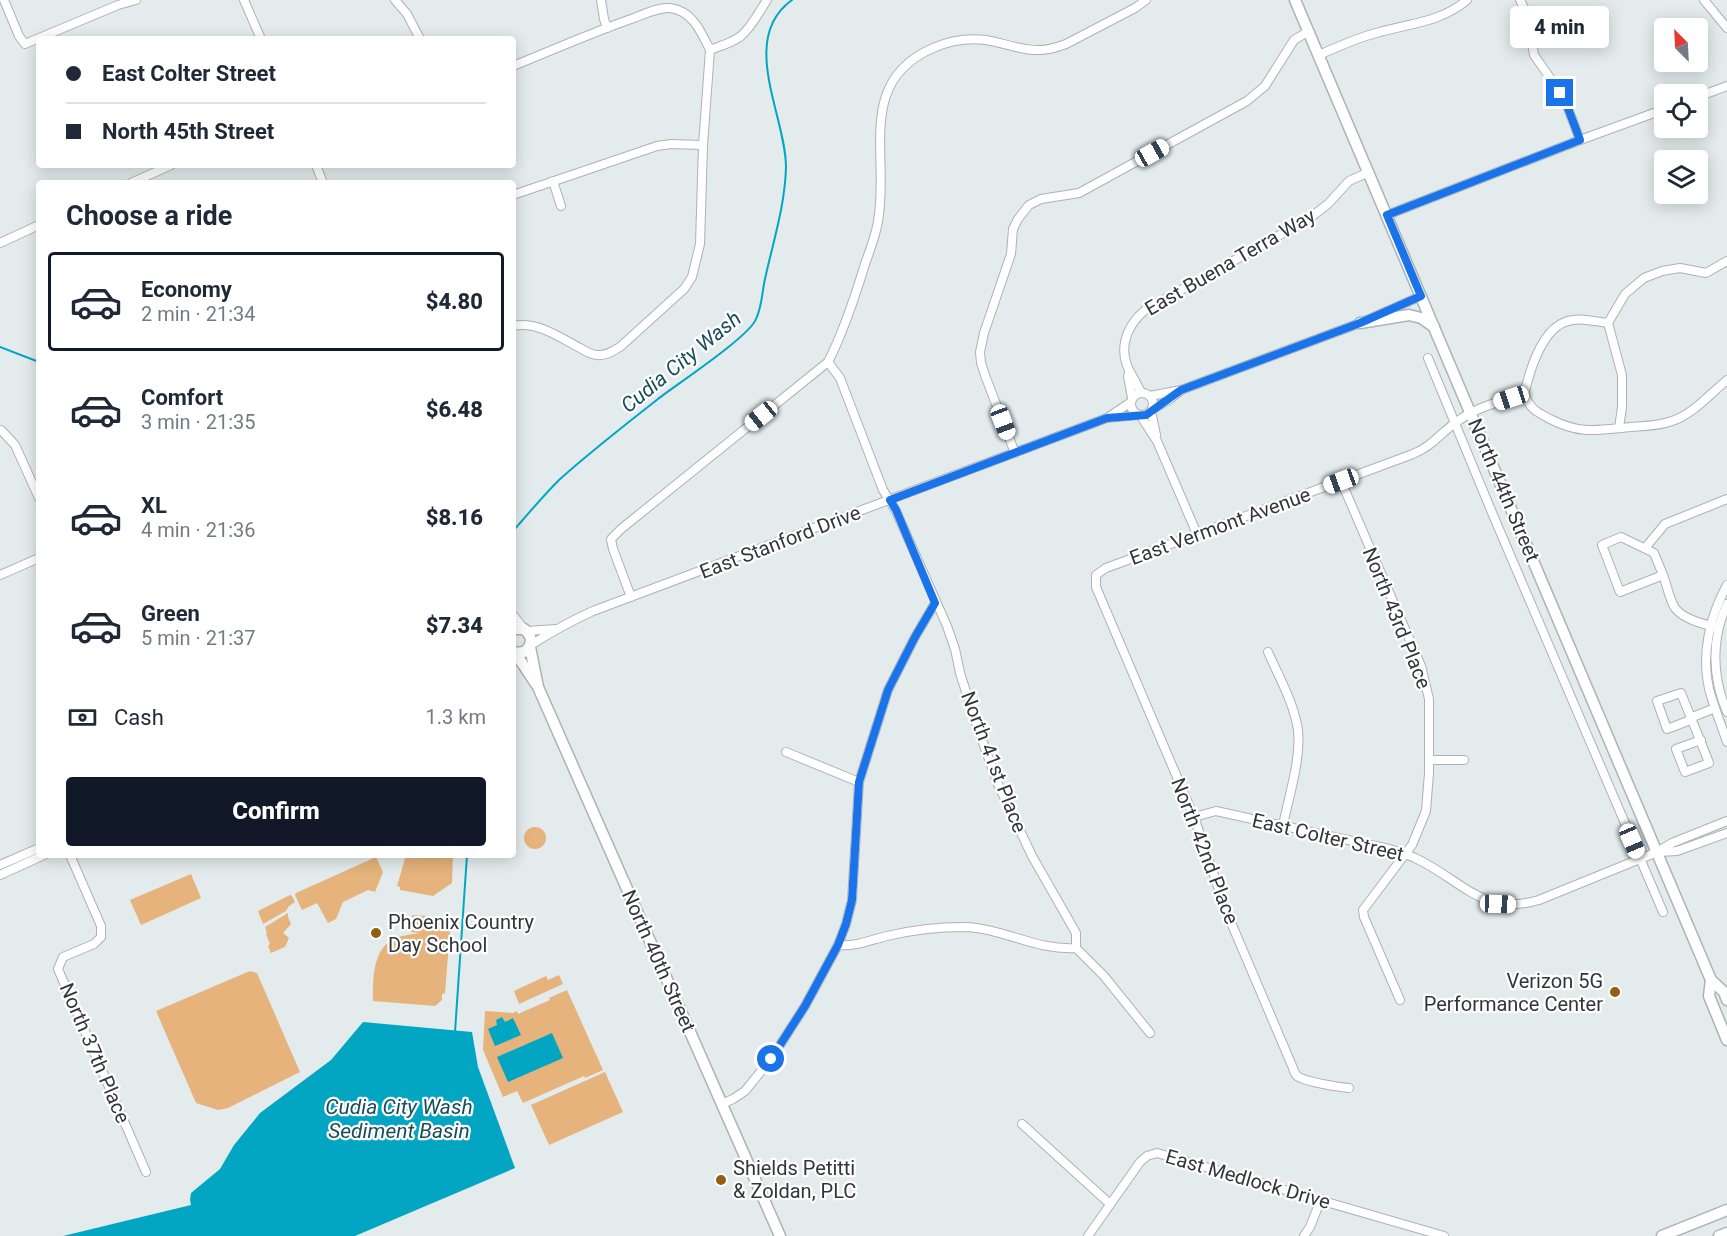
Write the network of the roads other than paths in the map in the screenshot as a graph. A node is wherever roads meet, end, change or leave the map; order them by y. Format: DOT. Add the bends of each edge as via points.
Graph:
graph roads {
  1 [pos="4,0"];
  2 [pos="136,0"];
  3 [pos="244,0"];
  4 [pos="601,0"];
  5 [pos="767,0"];
  6 [pos="1146,0"];
  7 [pos="1295,0"];
  8 [pos="1467,0"];
  9 [pos="1520,0"];
  10 [pos="1704,0"];
  11 [pos="401,2"];
  12 [pos="607,28"];
  13 [pos="1727,28"];
  14 [pos="1309,31"];
  15 [pos="43,36"];
  16 [pos="260,36"];
  17 [pos="418,36"];
  18 [pos="36,39"];
  19 [pos="710,50"];
  20 [pos="1319,55"];
  21 [pos="516,65"];
  22 [pos="1727,86"];
  23 [pos="1708,93"];
  24 [pos="1654,113"];
  25 [pos="1580,140"];
  26 [pos="703,145"];
  27 [pos="164,168"];
  28 [pos="1369,172"];
  29 [pos="138,180"];
  30 [pos="553,181"];
  31 [pos="516,194"];
  32 [pos="561,206"];
  33 [pos="1387,215"];
  34 [pos="36,226"];
  35 [pos="0,243"];
  36 [pos="1727,261"];
  37 [pos="1421,296"];
  38 [pos="1360,323"];
  39 [pos="1608,323"];
  40 [pos="516,326"];
  41 [pos="1434,327"];
  42 [pos="1428,358"];
  43 [pos="828,362"];
  44 [pos="1129,372"];
  45 [pos="1727,380"];
  46 [pos="1181,390"];
  47 [pos="1146,394"];
  48 [pos="1524,395"];
  49 [pos="1132,400"];
  50 [pos="1152,410"];
  51 [pos="1472,414"];
  52 [pos="1139,415"];
  53 [pos="1107,418"];
  54 [pos="1455,423"];
  55 [pos="1619,428"];
  56 [pos="1,430"];
  57 [pos="1157,441"];
  58 [pos="1015,453"];
  59 [pos="1341,481"];
  60 [pos="36,491"];
  61 [pos="1727,499"];
  62 [pos="890,500"];
  63 [pos="1197,534"];
  64 [pos="1645,548"];
  65 [pos="36,559"];
  66 [pos="0,575"];
  67 [pos="1096,575"];
  68 [pos="1663,575"];
  69 [pos="1727,585"];
  70 [pos="631,597"];
  71 [pos="935,603"];
  72 [pos="1727,604"];
  73 [pos="1714,627"];
  74 [pos="556,628"];
  75 [pos="521,629"];
  76 [pos="530,646"];
  77 [pos="1268,652"];
  78 [pos="516,653"];
  79 [pos="516,654"];
  80 [pos="538,687"];
  81 [pos="1715,708"];
  82 [pos="1727,712"];
  83 [pos="1690,718"];
  84 [pos="1701,740"];
  85 [pos="1727,742"];
  86 [pos="786,752"];
  87 [pos="1430,760"];
  88 [pos="1464,760"];
  89 [pos="859,782"];
  90 [pos="1194,817"];
  91 [pos="1727,821"];
  92 [pos="1283,825"];
  93 [pos="1727,832"];
  94 [pos="36,849"];
  95 [pos="1657,852"];
  96 [pos="1404,854"];
  97 [pos="37,858"];
  98 [pos="70,858"];
  99 [pos="1640,859"];
  100 [pos="0,865"];
  101 [pos="0,875"];
  102 [pos="1663,912"];
  103 [pos="838,945"];
  104 [pos="1076,948"];
  105 [pos="1711,980"];
  106 [pos="1400,1000"];
  107 [pos="1727,1000"];
  108 [pos="1150,1033"];
  109 [pos="1727,1040"];
  110 [pos="1349,1088"];
  111 [pos="722,1104"];
  112 [pos="1022,1124"];
  113 [pos="146,1172"];
  114 [pos="1321,1199"];
  115 [pos="1110,1204"];
  116 [pos="1727,1210"];
  117 [pos="1727,1233"];
  118 [pos="780,1236"];
  119 [pos="1088,1236"];
  120 [pos="1304,1236"];
  121 [pos="1444,1236"];
  122 [pos="1662,1236"];
  123 [pos="1719,1236"];
  1 -- 18 [label="street" via="24,44"];
  2 -- 15 [label="street"];
  3 -- 16 [label="street"];
  4 -- 12 [label="street"];
  5 -- 19 [label="street" via="742,36"];
  6 -- 43 [label="street" via="1054,48 1029,50 985,40 953,42 915,57 902,69 891,84 880,114 878,223"];
  7 -- 14 [label="main road, North 44th Street"];
  8 -- 20 [label="street" via="1430,21 1356,39"];
  9 -- 25 [label="street" via="1527,14 1534,55 1566,103"];
  10 -- 13 [label="street"];
  11 -- 17 [label="street"];
  12 -- 19 [label="street" via="669,8 692,18"];
  12 -- 21 [label="street"];
  14 -- 20 [label="main road, North 44th Street"];
  14 -- 58 [label="street" via="1294,40 1265,86 1247,101 1079,193 1049,197 1029,205 1018,219 980,352"];
  19 -- 26 [label="street"];
  20 -- 28 [label="main road, North 44th Street"];
  22 -- 23 [label="street"];
  24 -- 25 [label="street"];
  25 -- 33 [label="street"];
  26 -- 30 [label="street" via="657,146"];
  26 -- 40 [label="street" via="696,265 692,278 674,300 608,354 585,351 532,326"];
  27 -- 29 [label="street"];
  28 -- 33 [label="main road, North 44th Street"];
  28 -- 44 [label="street, East Buena Terra Way" via="1349,181 1307,220 1145,310 1126,336 1124,352"];
  30 -- 31 [label="street"];
  30 -- 32 [label="street"];
  33 -- 37 [label="main road, North 44th Street"];
  34 -- 35 [label="street"];
  36 -- 39 [label="street" via="1706,273 1680,268 1644,278 1625,294"];
  37 -- 38 [label="street, East Stanford Drive"];
  37 -- 41 [label="main road, North 44th Street"];
  38 -- 41 [label="main road" via="1409,315"];
  38 -- 46 [label="street, East Stanford Drive"];
  39 -- 48 [label="street" via="1565,322 1552,330 1534,360"];
  39 -- 55 [label="street" via="1622,375"];
  41 -- 51 [label="main road, North 44th Street"];
  42 -- 54 [label="street, North 44th Street"];
  43 -- 62 [label="street, North 41st Place" via="840,378"];
  43 -- 70 [label="street" via="611,539"];
  44 -- 47 [label="street"];
  44 -- 49 [label="street"];
  45 -- 55 [label="street" via="1672,421"];
  46 -- 47 [label="street, East Stanford Drive"];
  46 -- 50 [label="street, East Stanford Drive"];
  47 -- 49 [label="street, East Stanford Drive" via="1135,395"];
  47 -- 50 [label="street" via="1153,402"];
  48 -- 51 [label="street, East Vermont Avenue"];
  48 -- 55 [label="street" via="1532,409 1575,429"];
  49 -- 52 [label="street" via="1132,410"];
  49 -- 53 [label="street, East Stanford Drive"];
  50 -- 52 [label="street, East Stanford Drive"];
  50 -- 57 [label="street"];
  51 -- 54 [label="street, East Vermont Avenue"];
  51 -- 95 [label="main road, North 44th Street"];
  52 -- 53 [label="street, East Stanford Drive"];
  52 -- 57 [label="street"];
  53 -- 58 [label="street, East Stanford Drive"];
  54 -- 59 [label="street, East Vermont Avenue" via="1426,448"];
  54 -- 99 [label="street, North 44th Street"];
  56 -- 60 [label="street" via="15,445"];
  57 -- 63 [label="street"];
  58 -- 62 [label="street, East Stanford Drive"];
  59 -- 63 [label="street, East Vermont Avenue"];
  59 -- 87 [label="street, North 43rd Place" via="1421,666 1429,699"];
  61 -- 64 [label="street" via="1665,524"];
  62 -- 70 [label="street, East Stanford Drive"];
  62 -- 71 [label="street, North 41st Place"];
  63 -- 67 [label="street, East Vermont Avenue"];
  64 -- 68 [label="street" via="1654,553"];
  64 -- 68 [label="street" via="1621,537 1602,544 1620,592"];
  65 -- 66 [label="street"];
  67 -- 90 [label="street, North 42nd Place" via="1096,587"];
  68 -- 73 [label="street" via="1675,608"];
  69 -- 73 [label="street" via="1716,609"];
  70 -- 74 [label="street, East Stanford Drive"];
  71 -- 89 [label="street" via="888,690"];
  71 -- 104 [label="street, North 41st Place" via="952,640 998,784 1032,856 1077,933"];
  72 -- 73 [label="street"];
  73 -- 81 [label="street" via="1707,643 1706,671"];
  73 -- 82 [label="street" via="1716,674"];
  74 -- 75 [label="street, East Stanford Drive"];
  74 -- 76 [label="street, East Stanford Drive"];
  75 -- 76 [label="main road, North 40th Street" via="531,637"];
  76 -- 78 [label="main road"];
  76 -- 80 [label="main road, North 40th Street"];
  77 -- 92 [label="street" via="1295,715 1299,740"];
  79 -- 80 [label="main road, North 40th Street"];
  80 -- 111 [label="main road, North 40th Street"];
  81 -- 83 [label="street"];
  81 -- 85 [label="street"];
  83 -- 83 [label="street" via="1667,729 1657,701 1681,693"];
  83 -- 84 [label="street"];
  86 -- 89 [label="street"];
  87 -- 88 [label="street"];
  87 -- 96 [label="street, North 43rd Place" via="1426,811 1412,845"];
  89 -- 103 [label="street" via="852,900"];
  90 -- 92 [label="street, East Colter Street" via="1216,811"];
  90 -- 110 [label="street, North 42nd Place" via="1227,913 1297,1076"];
  91 -- 95 [label="street, East Colter Street"];
  92 -- 96 [label="street, East Colter Street"];
  93 -- 95 [label="street, East Colter Street" via="1677,852"];
  94 -- 100 [label="street"];
  95 -- 99 [label="street, East Colter Street"];
  95 -- 105 [label="main road, North 44th Street"];
  96 -- 99 [label="street, East Colter Street" via="1498,904 1539,900"];
  96 -- 106 [label="street, North 43rd Place" via="1363,910"];
  97 -- 101 [label="street"];
  98 -- 113 [label="street, North 37th Place" via="101,926 101,937 63,957 58,969"];
  99 -- 102 [label="street, North 44th Street"];
  103 -- 104 [label="street" via="850,947 923,929 965,927 993,930 1050,948"];
  103 -- 111 [label="street" via="771,1059 745,1091"];
  104 -- 108 [label="street"];
  105 -- 107 [label="main road, North 44th Street"];
  105 -- 109 [label="main road, North 44th Street" via="1708,996"];
  111 -- 118 [label="main road, North 40th Street"];
  112 -- 115 [label="street"];
  114 -- 115 [label="street, East Medlock Drive" via="1157,1153 1140,1162"];
  114 -- 120 [label="street"];
  114 -- 121 [label="street, East Medlock Drive"];
  115 -- 119 [label="street, East Medlock Drive"];
  116 -- 122 [label="main road"];
  117 -- 123 [label="main road"];
}
